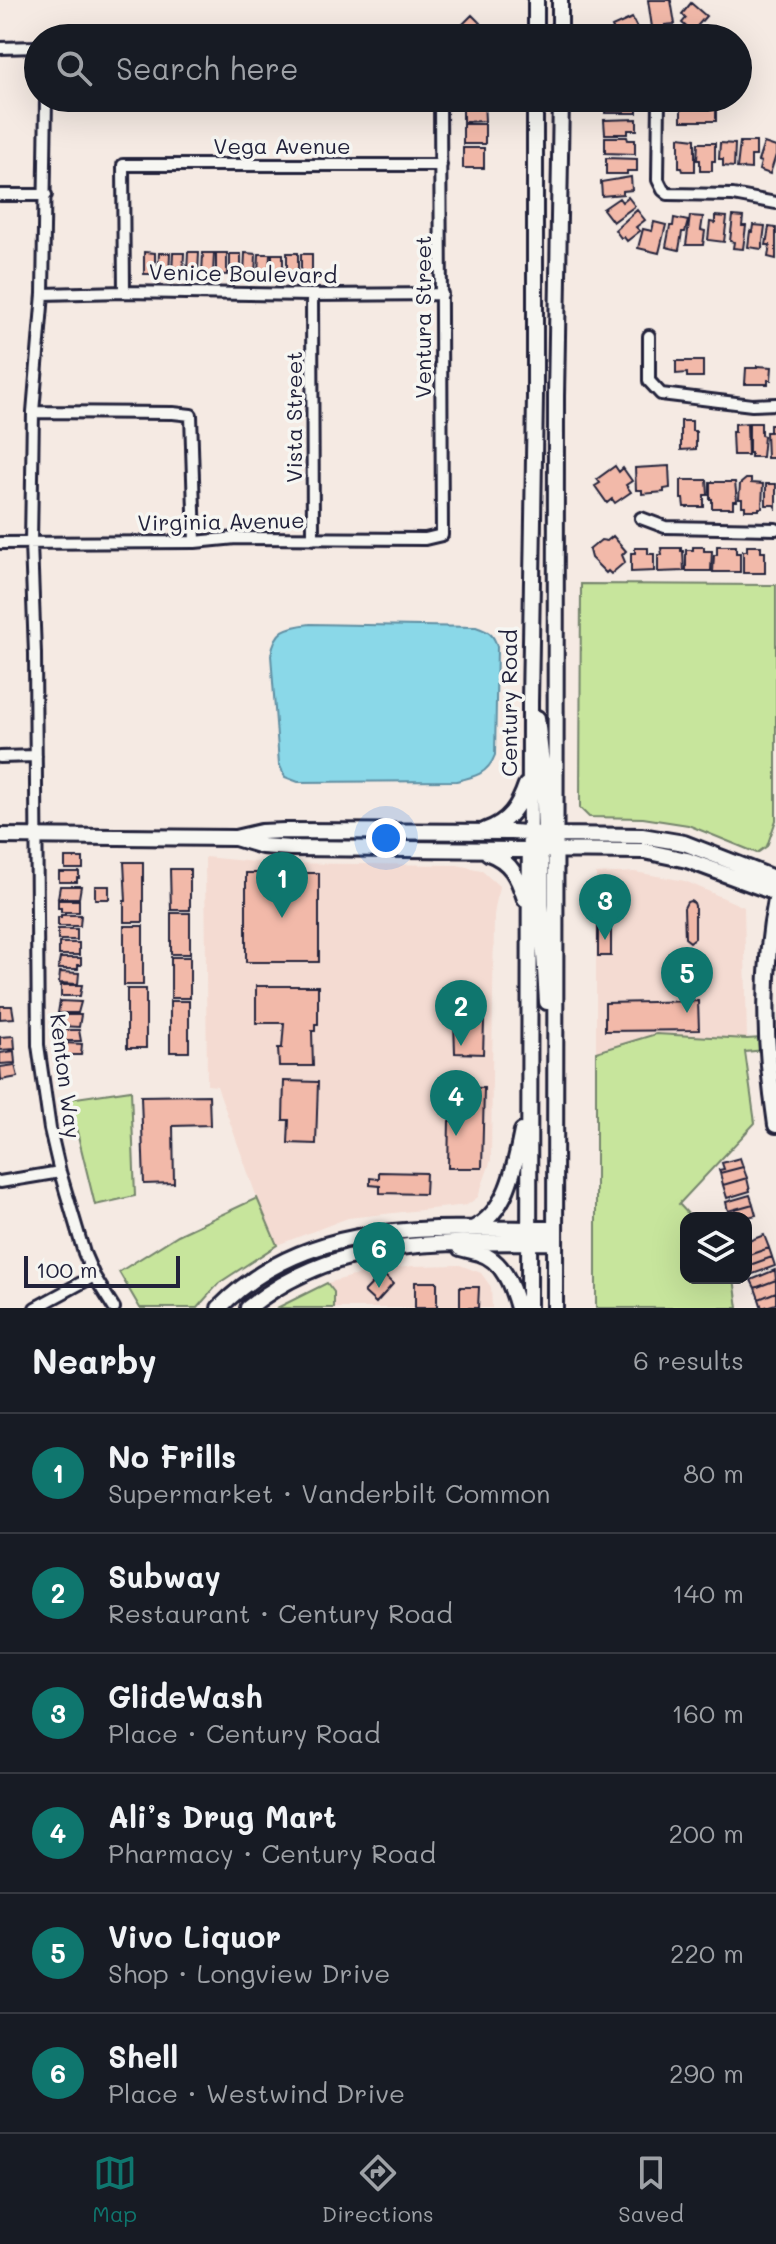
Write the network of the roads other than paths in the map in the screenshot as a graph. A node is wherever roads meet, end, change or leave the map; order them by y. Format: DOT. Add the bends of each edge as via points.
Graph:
graph roads {
  1 [pos="526,0"];
  2 [pos="536,0"];
  3 [pos="562,0"];
  4 [pos="534,24"];
  5 [pos="536,24"];
  6 [pos="560,24"];
  7 [pos="24,47"];
  8 [pos="0,48"];
  9 [pos="46,112"];
  10 [pos="440,112"];
  11 [pos="535,112"];
  12 [pos="561,112"];
  13 [pos="659,112"];
  14 [pos="441,165"];
  15 [pos="0,195"];
  16 [pos="46,195"];
  17 [pos="776,203"];
  18 [pos="124,292"];
  19 [pos="43,294"];
  20 [pos="442,294"];
  21 [pos="312,295"];
  22 [pos="649,336"];
  23 [pos="776,404"];
  24 [pos="33,412"];
  25 [pos="641,518"];
  26 [pos="776,529"];
  27 [pos="442,535"];
  28 [pos="313,539"];
  29 [pos="195,542"];
  30 [pos="0,543"];
  31 [pos="31,543"];
  32 [pos="530,703"];
  33 [pos="36,756"];
  34 [pos="0,757"];
  35 [pos="530,773"];
  36 [pos="483,831"];
  37 [pos="0,836"];
  38 [pos="37,837"];
  39 [pos="235,838"];
  40 [pos="546,838"];
  41 [pos="472,848"];
  42 [pos="534,850"];
  43 [pos="776,879"];
  44 [pos="776,893"];
  45 [pos="776,900"];
  46 [pos="529,912"];
  47 [pos="555,1074"];
  48 [pos="529,1095"];
  49 [pos="776,1125"];
  50 [pos="60,1172"];
  51 [pos="0,1182"];
  52 [pos="472,1229"];
  53 [pos="555,1235"];
  54 [pos="529,1236"];
  55 [pos="445,1242"];
  56 [pos="94,1276"];
  57 [pos="35,1308"];
  58 [pos="114,1308"];
  59 [pos="219,1308"];
  60 [pos="248,1308"];
  61 [pos="518,1308"];
  62 [pos="529,1308"];
  63 [pos="555,1308"];
  1 -- 4 [label="main road"];
  2 -- 5 [label="main road"];
  3 -- 6 [label="main road"];
  7 -- 8 [label="street"];
  9 -- 16 [label="street, Kenton Way"];
  10 -- 14 [label="street, Ventura Street"];
  11 -- 32 [label="main road, Century Road"];
  12 -- 40 [label="main road, Century Road"];
  13 -- 17 [label="street" via="658,180 668,194 733,195"];
  14 -- 18 [label="street, Vega Avenue" via="123,165"];
  14 -- 20 [label="street, Ventura Street"];
  15 -- 16 [label="street"];
  16 -- 19 [label="street, Kenton Way"];
  18 -- 19 [label="street, Venice Boulevard"];
  18 -- 21 [label="street, Venice Boulevard"];
  19 -- 24 [label="street, Kenton Way"];
  20 -- 21 [label="street, Venice Boulevard"];
  20 -- 27 [label="street, Ventura Street"];
  21 -- 28 [label="street, Vista Street"];
  22 -- 23 [label="street" via="649,381 661,394"];
  24 -- 29 [label="street" via="191,415"];
  24 -- 31 [label="street, Kenton Way"];
  25 -- 26 [label="street" via="665,527"];
  27 -- 28 [label="street, Virginia Avenue"];
  28 -- 29 [label="street, Virginia Avenue"];
  29 -- 31 [label="street, Virginia Avenue"];
  30 -- 31 [label="street, Virginia Avenue"];
  31 -- 33 [label="street, Kenton Way"];
  32 -- 35 [label="main road, Century Road"];
  32 -- 40 [label="main road" via="539,721"];
  33 -- 34 [label="street"];
  33 -- 38 [label="street, Kenton Way"];
  35 -- 36 [label="main road" via="515,810 498,826"];
  35 -- 40 [label="main road, Century Road"];
  36 -- 39 [label="main road" via="261,832"];
  36 -- 40 [label="main road"];
  37 -- 38 [label="main road"];
  38 -- 39 [label="main road"];
  38 -- 50 [label="street, Kenton Way" via="38,1037"];
  39 -- 41 [label="main road" via="290,848"];
  40 -- 42 [label="main road"];
  40 -- 42 [label="main road, Century Road"];
  40 -- 43 [label="main road" via="662,838"];
  40 -- 44 [label="main road" via="659,853"];
  40 -- 47 [label="main road, Century Road"];
  41 -- 42 [label="main road"];
  41 -- 46 [label="main road" via="504,860 518,877"];
  42 -- 46 [label="main road, Century Road"];
  42 -- 47 [label="main road"];
  45 -- 49 [label="main road" via="768,965 767,1047"];
  46 -- 48 [label="main road, Century Road"];
  47 -- 53 [label="main road, Century Road"];
  48 -- 52 [label="main road" via="508,1184 488,1219"];
  48 -- 54 [label="main road, Century Road"];
  50 -- 51 [label="street"];
  50 -- 56 [label="street, Kenton Way"];
  52 -- 54 [label="main road"];
  52 -- 59 [label="main road" via="389,1232 321,1245 255,1277"];
  53 -- 54 [label="main road"];
  53 -- 63 [label="main road, Century Road"];
  54 -- 55 [label="main road"];
  54 -- 62 [label="main road, Century Road"];
  55 -- 60 [label="main road" via="344,1258 289,1279"];
  55 -- 61 [label="main road" via="493,1260 508,1280"];
  56 -- 57 [label="street"];
  56 -- 58 [label="street, Kenton Way"];
}
